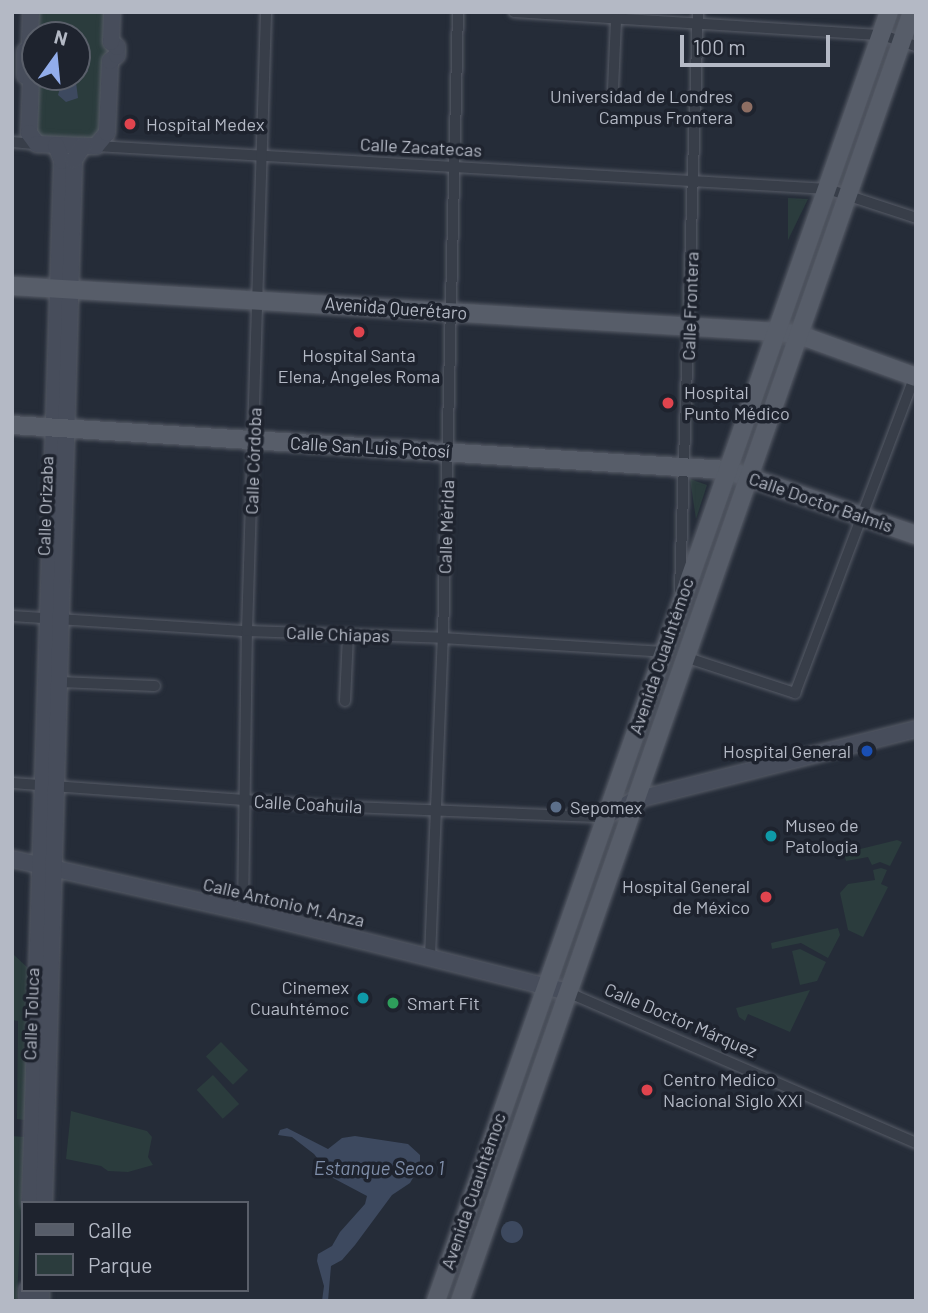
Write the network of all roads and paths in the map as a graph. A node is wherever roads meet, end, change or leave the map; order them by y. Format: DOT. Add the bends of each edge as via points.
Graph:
graph roads {
  1 [pos="31,12"];
  2 [pos="112,12"];
  3 [pos="266,12"];
  4 [pos="458,12"];
  5 [pos="514,12"];
  6 [pos="889,12"];
  7 [pos="912,12"];
  8 [pos="698,17"];
  9 [pos="616,19"];
  10 [pos="881,35"];
  11 [pos="909,44"];
  12 [pos="613,89"];
  13 [pos="12,142"];
  14 [pos="37,144"];
  15 [pos="56,145"];
  16 [pos="89,146"];
  17 [pos="260,156"];
  18 [pos="456,168"];
  19 [pos="693,182"];
  20 [pos="828,189"];
  21 [pos="849,195"];
  22 [pos="916,218"];
  23 [pos="12,286"];
  24 [pos="64,289"];
  25 [pos="258,300"];
  26 [pos="452,312"];
  27 [pos="690,326"];
  28 [pos="779,332"];
  29 [pos="800,335"];
  30 [pos="915,375"];
  31 [pos="12,425"];
  32 [pos="60,428"];
  33 [pos="254,440"];
  34 [pos="448,451"];
  35 [pos="684,465"];
  36 [pos="727,470"];
  37 [pos="751,479"];
  38 [pos="861,515"];
  39 [pos="916,535"];
  40 [pos="680,600"];
  41 [pos="12,616"];
  42 [pos="55,619"];
  43 [pos="247,631"];
  44 [pos="348,634"];
  45 [pos="443,638"];
  46 [pos="663,652"];
  47 [pos="688,658"];
  48 [pos="59,682"];
  49 [pos="155,686"];
  50 [pos="345,701"];
  51 [pos="914,726"];
  52 [pos="12,783"];
  53 [pos="49,784"];
  54 [pos="243,800"];
  55 [pos="635,800"];
  56 [pos="436,811"];
  57 [pos="604,817"];
  58 [pos="12,859"];
  59 [pos="48,867"];
  60 [pos="243,911"];
  61 [pos="429,957"];
  62 [pos="546,987"];
  63 [pos="567,992"];
  64 [pos="916,1143"];
  65 [pos="30,1201"];
  66 [pos="44,1201"];
  67 [pos="436,1301"];
  68 [pos="460,1301"];
  1 -- 14 [label="street" via="24,75 31,80 29,133"];
  2 -- 16 [label="street, Calle Orizaba" via="111,42 117,55 110,61 107,133"];
  3 -- 17 [label="street, Calle Córdoba"];
  4 -- 18 [label="street, Calle Mérida"];
  5 -- 9 [label="street"];
  6 -- 10 [label="main road, Avenida Cuauhtémoc"];
  7 -- 11 [label="main road, Avenida Cuauhtémoc"];
  8 -- 9 [label="street"];
  8 -- 10 [label="street"];
  8 -- 19 [label="street, Calle Frontera"];
  9 -- 12 [label="street"];
  10 -- 11 [label="street"];
  10 -- 20 [label="main road, Avenida Cuauhtémoc"];
  11 -- 21 [label="main road, Avenida Cuauhtémoc"];
  13 -- 14 [label="street, Calle Zacatecas"];
  14 -- 15 [label="street, Calle Zacatecas"];
  15 -- 16 [label="street, Calle Zacatecas"];
  15 -- 24 [label="street, Calle Orizaba" via="62,161"];
  16 -- 17 [label="street, Calle Zacatecas"];
  16 -- 24 [label="street, Calle Orizaba" via="74,160"];
  17 -- 18 [label="street, Calle Zacatecas"];
  17 -- 25 [label="street, Calle Córdoba"];
  18 -- 19 [label="street, Calle Zacatecas"];
  18 -- 26 [label="street, Calle Mérida"];
  19 -- 20 [label="street, Calle Zacatecas"];
  19 -- 27 [label="street, Calle Frontera"];
  20 -- 21 [label="street, Calle Zacatecas"];
  20 -- 28 [label="main road, Avenida Cuauhtémoc"];
  21 -- 22 [label="street, Calle Zacatecas"];
  21 -- 29 [label="main road, Avenida Cuauhtémoc"];
  23 -- 24 [label="main road, Avenida Querétaro"];
  24 -- 25 [label="main road, Avenida Querétaro"];
  24 -- 32 [label="street, Calle Orizaba"];
  25 -- 26 [label="main road, Avenida Querétaro"];
  25 -- 33 [label="street, Calle Córdoba"];
  26 -- 27 [label="main road, Avenida Querétaro"];
  26 -- 34 [label="street, Calle Mérida"];
  27 -- 28 [label="main road, Avenida Querétaro"];
  27 -- 35 [label="street, Calle Frontera"];
  28 -- 29 [label="main road, Avenida Querétaro"];
  28 -- 36 [label="main road, Avenida Cuauhtémoc"];
  29 -- 30 [label="main road, Avenida Querétaro"];
  29 -- 37 [label="main road, Avenida Cuauhtémoc"];
  30 -- 38 [label="street"];
  31 -- 32 [label="main road, Calle San Luis Potosí"];
  32 -- 33 [label="main road, Calle San Luis Potosí"];
  32 -- 42 [label="street, Calle Orizaba"];
  33 -- 34 [label="main road, Calle San Luis Potosí"];
  33 -- 43 [label="street, Calle Córdoba"];
  34 -- 35 [label="main road, Calle San Luis Potosí"];
  34 -- 45 [label="street, Calle Mérida"];
  35 -- 36 [label="main road, Calle San Luis Potosí"];
  35 -- 40 [label="street, Calle Frontera"];
  36 -- 37 [label="main road, Calle Doctor Balmis"];
  36 -- 40 [label="main road, Avenida Cuauhtémoc"];
  37 -- 38 [label="main road, Calle Doctor Balmis"];
  37 -- 47 [label="main road, Avenida Cuauhtémoc"];
  38 -- 39 [label="main road, Calle Doctor Balmis"];
  38 -- 47 [label="street" via="795,693"];
  40 -- 46 [label="main road, Avenida Cuauhtémoc"];
  41 -- 42 [label="street, Calle Chiapas"];
  42 -- 43 [label="street, Calle Chiapas"];
  42 -- 48 [label="street, Calle Orizaba"];
  42 -- 53 [label="street, Calle Orizaba"];
  43 -- 44 [label="street, Calle Chiapas"];
  43 -- 54 [label="street, Calle Córdoba"];
  44 -- 45 [label="street, Calle Chiapas"];
  44 -- 50 [label="street"];
  45 -- 46 [label="street, Calle Chiapas"];
  45 -- 56 [label="street, Calle Mérida"];
  46 -- 57 [label="main road, Avenida Cuauhtémoc"];
  47 -- 55 [label="main road, Avenida Cuauhtémoc"];
  48 -- 49 [label="street"];
  48 -- 53 [label="street, Calle Orizaba"];
  51 -- 55 [label="street"];
  52 -- 53 [label="street, Calle Coahuila"];
  53 -- 54 [label="street, Calle Coahuila"];
  53 -- 59 [label="street, Calle Orizaba"];
  54 -- 56 [label="street, Calle Coahuila"];
  54 -- 60 [label="street, Calle Córdoba"];
  55 -- 57 [label="street"];
  55 -- 63 [label="main road, Avenida Cuauhtémoc"];
  56 -- 57 [label="street, Calle Coahuila"];
  56 -- 61 [label="street, Calle Mérida"];
  57 -- 62 [label="main road, Avenida Cuauhtémoc"];
  58 -- 59 [label="street, Calle Antonio M. Anza"];
  59 -- 60 [label="street, Calle Antonio M. Anza"];
  59 -- 65 [label="street, Calle Toluca"];
  59 -- 66 [label="street, Calle Toluca"];
  60 -- 61 [label="street, Calle Antonio M. Anza"];
  61 -- 62 [label="street, Calle Antonio M. Anza"];
  62 -- 63 [label="street, Calle Doctor Márquez"];
  62 -- 67 [label="main road, Avenida Cuauhtémoc"];
  63 -- 64 [label="street, Calle Doctor Márquez"];
  63 -- 68 [label="main road, Avenida Cuauhtémoc"];
}
